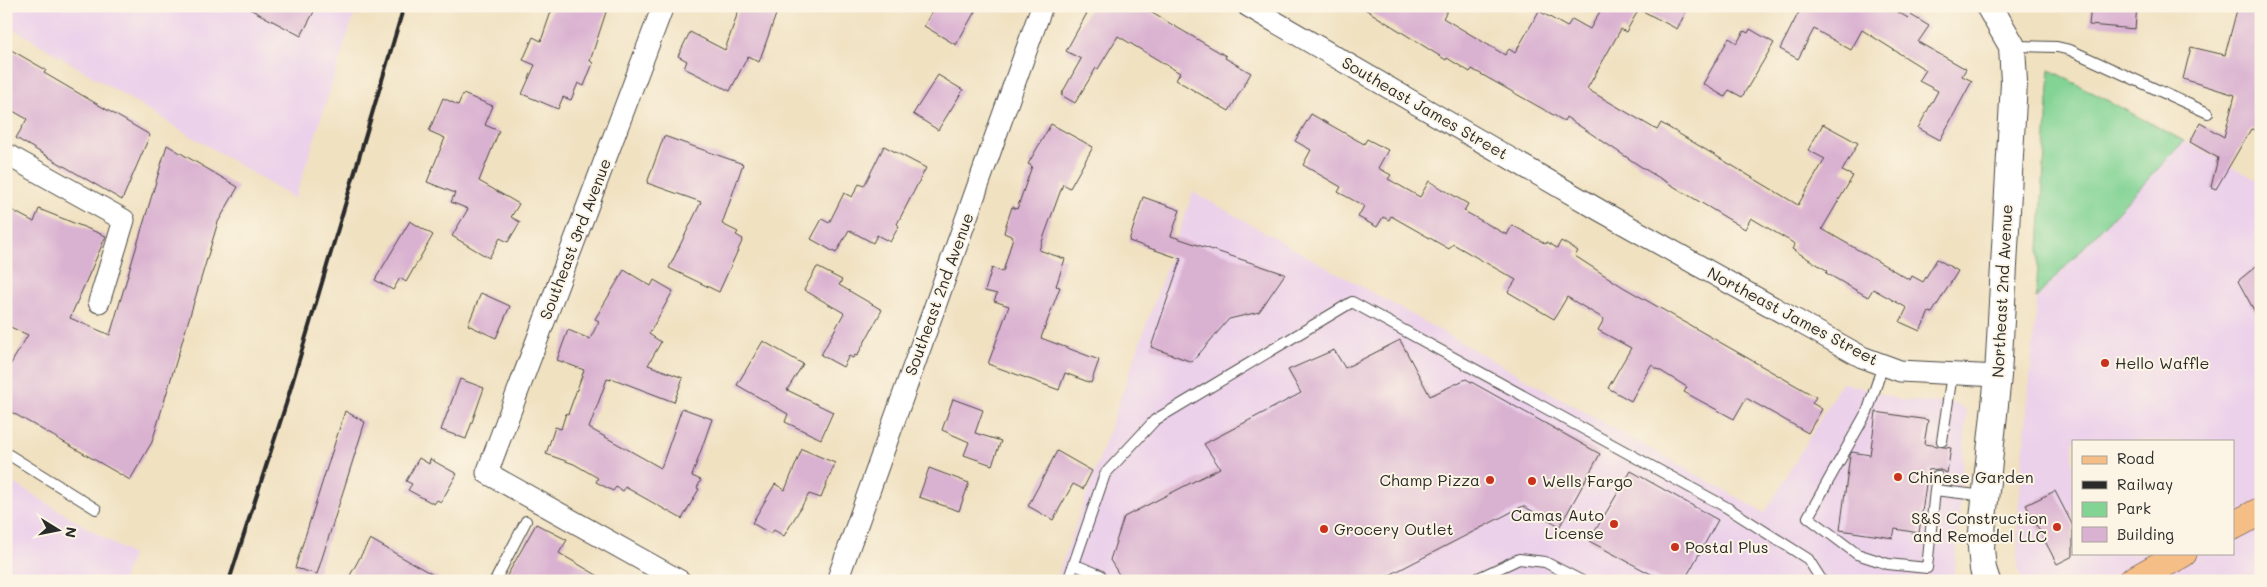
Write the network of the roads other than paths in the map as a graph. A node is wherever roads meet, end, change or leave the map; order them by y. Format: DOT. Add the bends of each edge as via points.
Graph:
graph roads {
  1 [pos="663,6"];
  2 [pos="1042,6"];
  3 [pos="1248,6"];
  4 [pos="1989,6"];
  5 [pos="2012,46"];
  6 [pos="2208,113"];
  7 [pos="6,154"];
  8 [pos="1601,211"];
  9 [pos="99,302"];
  10 [pos="1884,365"];
  11 [pos="1952,374"];
  12 [pos="1998,376"];
  13 [pos="1942,441"];
  14 [pos="6,454"];
  15 [pos="1938,476"];
  16 [pos="1935,490"];
  17 [pos="1985,496"];
  18 [pos="96,509"];
  19 [pos="2261,511"];
  20 [pos="526,521"];
  21 [pos="2234,525"];
  22 [pos="2181,554"];
  23 [pos="1074,564"];
  24 [pos="495,581"];
  25 [pos="680,581"];
  26 [pos="837,581"];
  27 [pos="1068,581"];
  28 [pos="1103,581"];
  29 [pos="1472,581"];
  30 [pos="1582,581"];
  31 [pos="1822,581"];
  32 [pos="1987,581"];
  33 [pos="2133,581"];
  1 -- 25 [label="street, Southeast 3rd Avenue" via="487,473"];
  2 -- 26 [label="street, Southeast 2nd Avenue"];
  3 -- 8 [label="street, Southeast James Street"];
  4 -- 5 [label="street, Northeast 2nd Avenue"];
  5 -- 6 [label="lane" via="2070,50"];
  5 -- 12 [label="street, Northeast 2nd Avenue" via="2014,82"];
  7 -- 9 [label="street" via="124,220"];
  8 -- 10 [label="street, Northeast James Street" via="1862,357"];
  10 -- 11 [label="street, Northeast James Street" via="1900,371"];
  10 -- 16 [label="lane" via="1868,410 1808,517 1857,554 1888,564 1927,568"];
  11 -- 12 [label="street, Northeast James Street"];
  11 -- 13 [label="lane"];
  12 -- 17 [label="street, Northeast 2nd Avenue"];
  14 -- 18 [label="lane"];
  15 -- 16 [label="lane"];
  16 -- 17 [label="lane"];
  17 -- 32 [label="street, Northeast 2nd Avenue" via="1981,548"];
  19 -- 21 [label="main road"];
  20 -- 24 [label="lane"];
  22 -- 33 [label="main road"];
  23 -- 27 [label="lane"];
  23 -- 28 [label="lane" via="1100,575"];
  23 -- 31 [label="lane" via="1105,474 1154,420 1352,302 1726,506 1808,559"];
  29 -- 30 [label="lane" via="1519,559 1546,562"];
}
